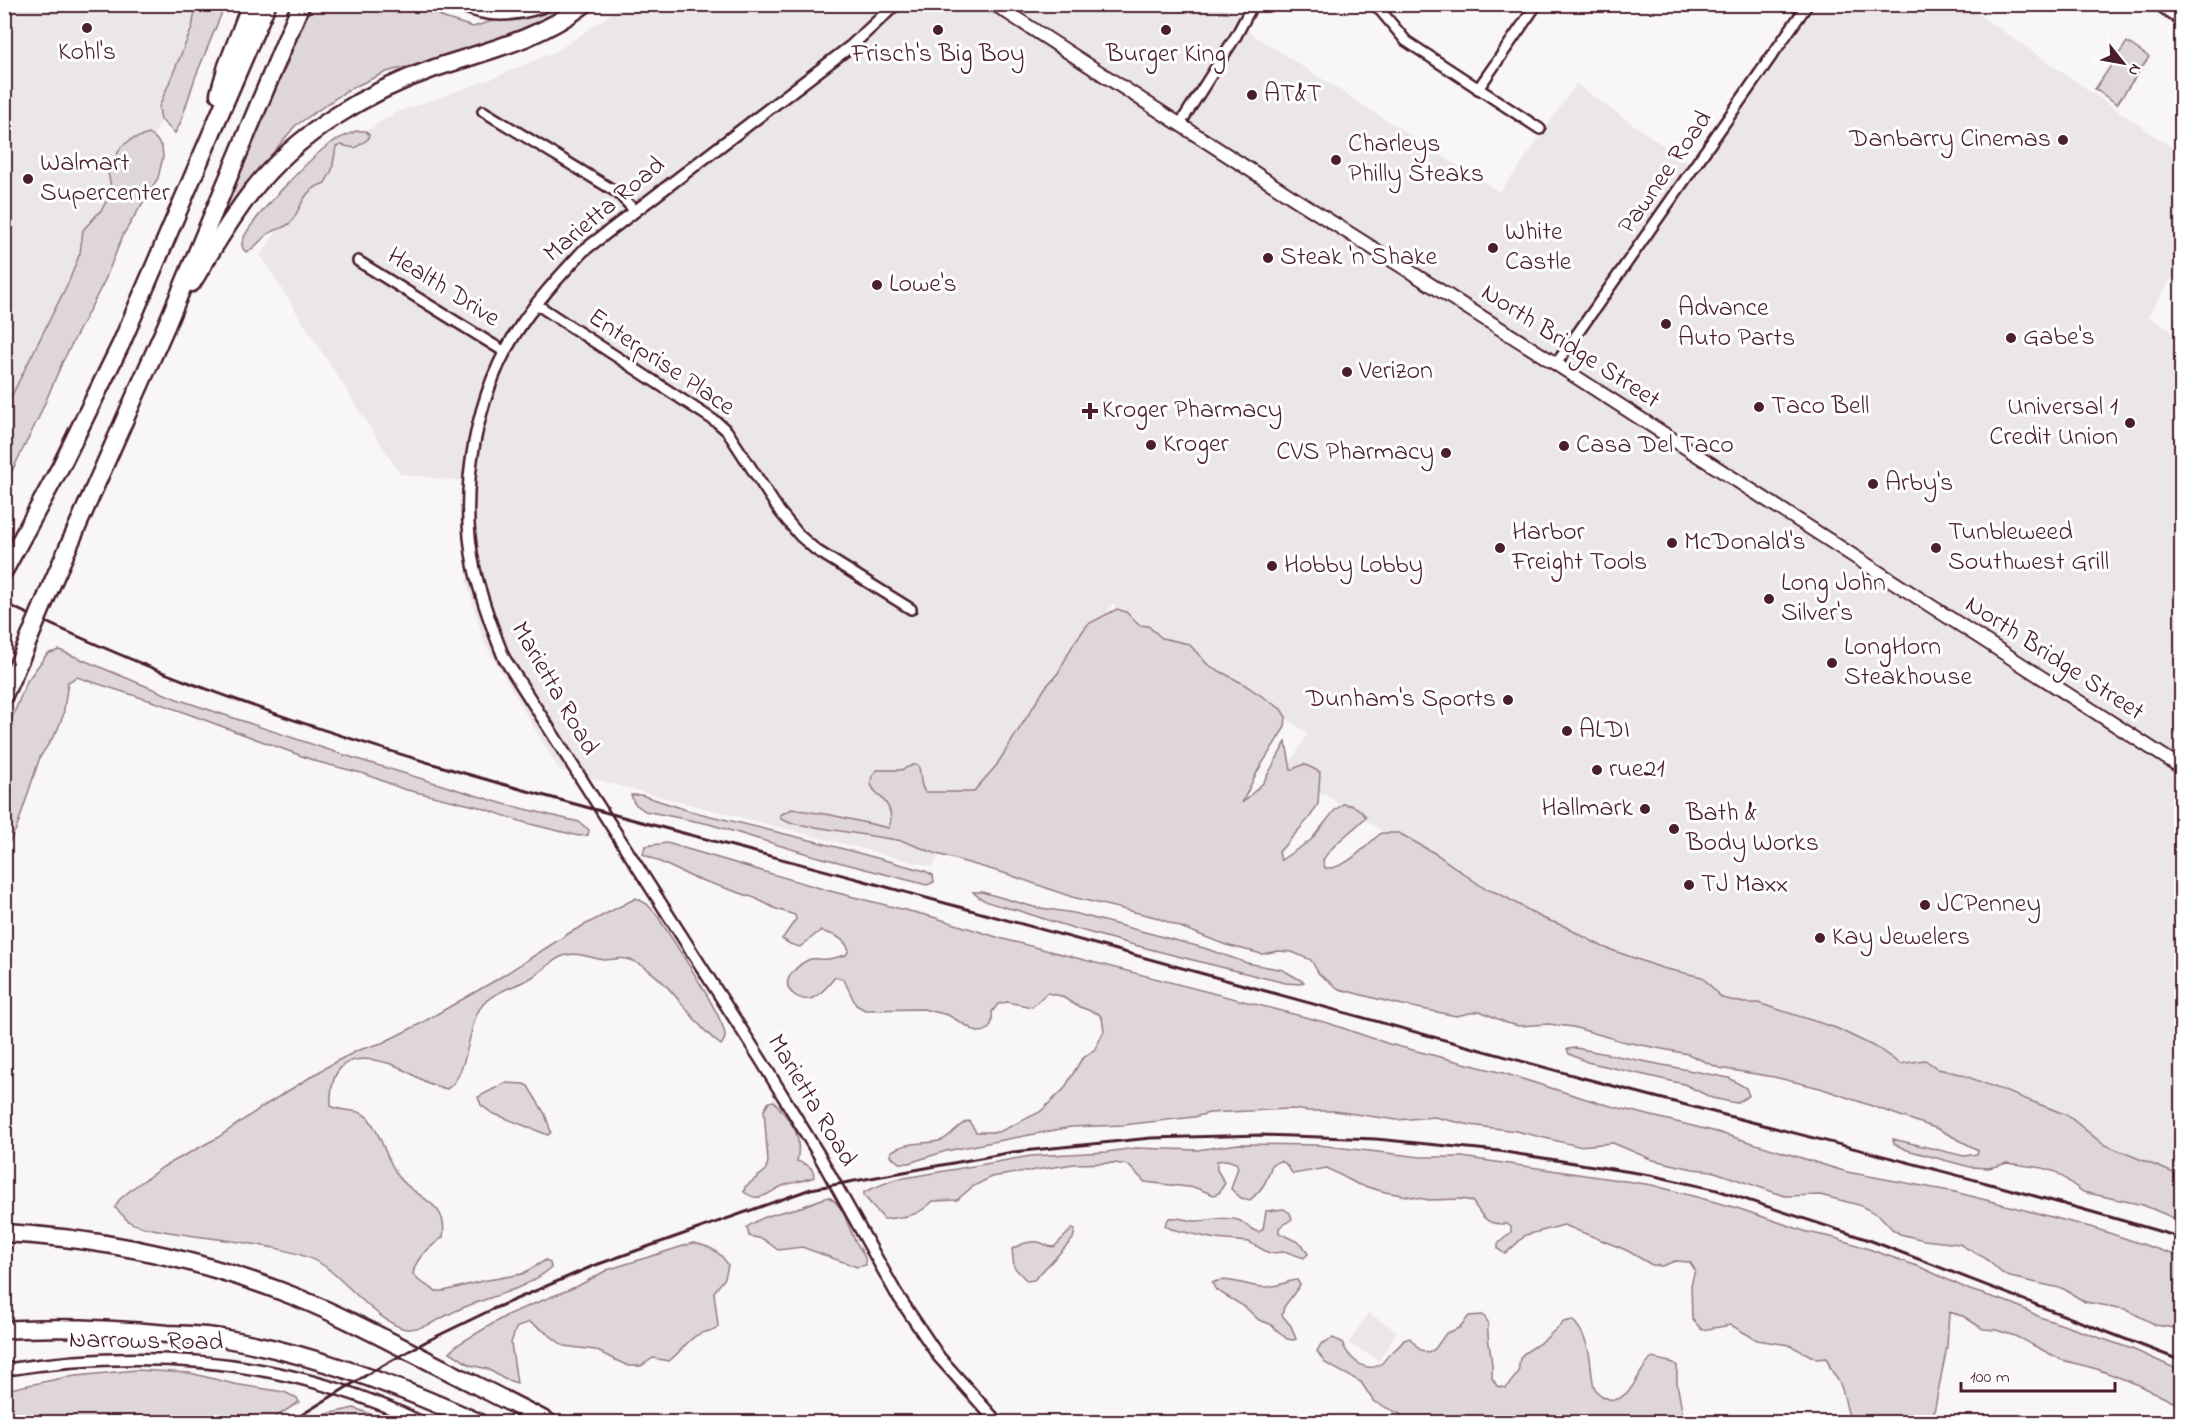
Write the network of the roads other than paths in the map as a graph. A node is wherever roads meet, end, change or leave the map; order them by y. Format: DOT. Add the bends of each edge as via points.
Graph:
graph roads {
  1 [pos="251,4"];
  2 [pos="267,4"];
  3 [pos="301,4"];
  4 [pos="466,4"];
  5 [pos="542,4"];
  6 [pos="585,4"];
  7 [pos="896,4"];
  8 [pos="994,4"];
  9 [pos="1253,4"];
  10 [pos="1375,4"];
  11 [pos="1537,4"];
  12 [pos="1808,4"];
  13 [pos="2157,4"];
  14 [pos="2181,21"];
  15 [pos="1478,89"];
  16 [pos="483,111"];
  17 [pos="1180,124"];
  18 [pos="1540,129"];
  19 [pos="200,159"];
  20 [pos="635,211"];
  21 [pos="358,261"];
  22 [pos="536,304"];
  23 [pos="167,324"];
  24 [pos="505,352"];
  25 [pos="1556,364"];
  26 [pos="6,569"];
  27 [pos="911,609"];
  28 [pos="4,695"];
  29 [pos="2181,768"];
  30 [pos="4,1233"];
  31 [pos="4,1330"];
  32 [pos="4,1370"];
  33 [pos="421,1422"];
  34 [pos="478,1422"];
  35 [pos="548,1422"];
  36 [pos="997,1422"];
  1 -- 19 [label="highway" via="227,66"];
  2 -- 19 [label="highway"];
  3 -- 23 [label="highway"];
  4 -- 5 [label="highway" via="498,12"];
  6 -- 23 [label="highway" via="535,35 380,91 310,134 254,189"];
  7 -- 20 [label="street, Marietta Road" via="851,46"];
  8 -- 17 [label="main road, North Bridge Street"];
  9 -- 17 [label="street"];
  10 -- 15 [label="street" via="1406,41"];
  11 -- 15 [label="street"];
  12 -- 25 [label="street, Pawnee Road"];
  13 -- 14 [label="street"];
  15 -- 18 [label="street"];
  16 -- 20 [label="street" via="618,193"];
  17 -- 25 [label="main road, North Bridge Street"];
  19 -- 26 [label="highway" via="121,344"];
  20 -- 22 [label="street, Marietta Road" via="583,251"];
  21 -- 24 [label="street, Health Drive"];
  22 -- 24 [label="street, Marietta Road"];
  22 -- 27 [label="street, Enterprise Place" via="712,418 727,431 800,536"];
  23 -- 28 [label="highway, bridge"];
  24 -- 36 [label="street, Marietta Road" via="480,415 470,470 474,564 482,600 504,658 761,1060 915,1323 957,1380"];
  25 -- 29 [label="main road, North Bridge Street"];
  30 -- 35 [label="highway" via="88,1241 150,1253 284,1292 361,1326"];
  31 -- 34 [label="highway" via="126,1330 227,1338 368,1377"];
  32 -- 33 [label="street, Narrows Road" via="107,1359 175,1359 246,1367 361,1397"];
}
